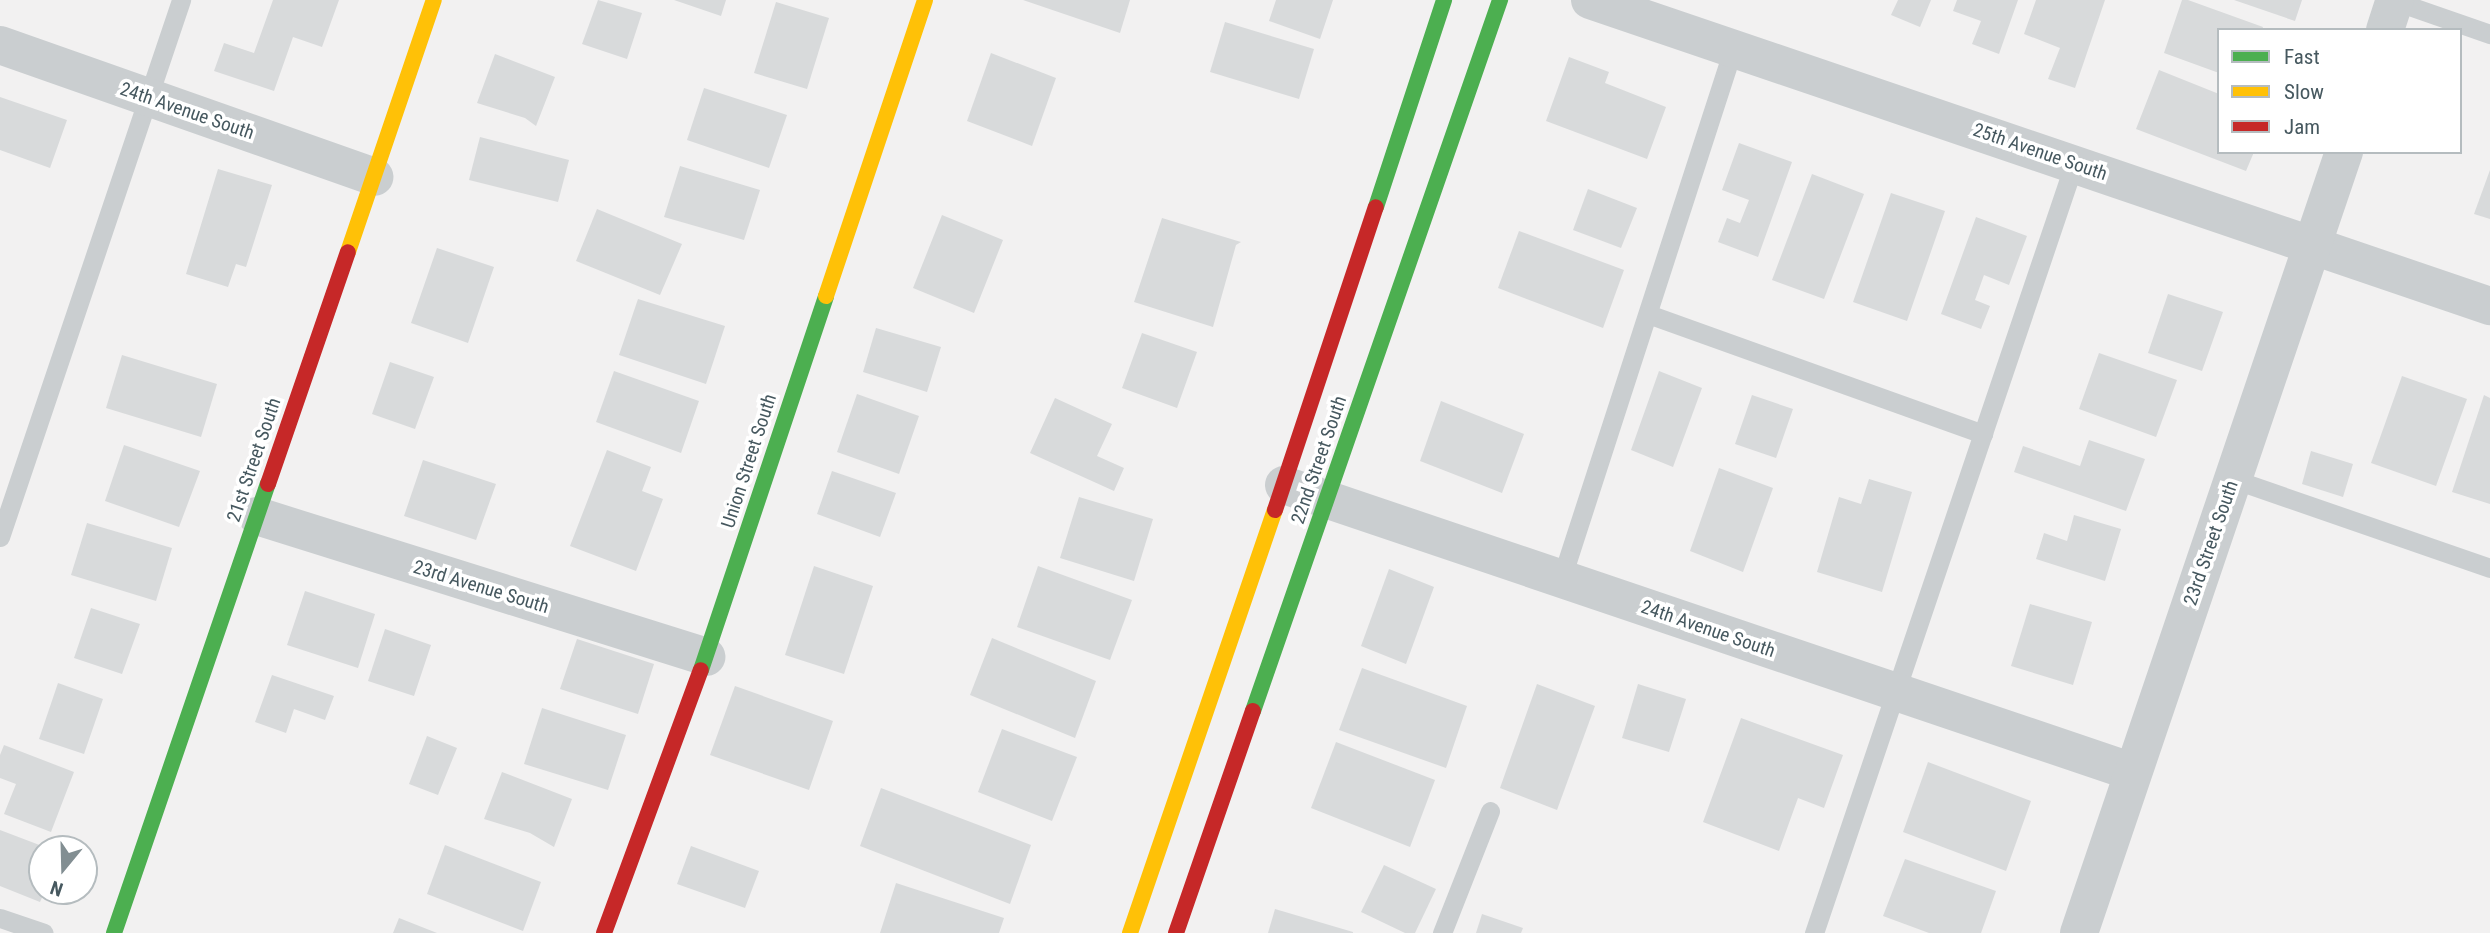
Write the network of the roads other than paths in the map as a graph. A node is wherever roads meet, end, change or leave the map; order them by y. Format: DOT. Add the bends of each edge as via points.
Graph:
graph roads {
  1 [pos="181,0"];
  2 [pos="434,0"];
  3 [pos="925,0"];
  4 [pos="1444,0"];
  5 [pos="1500,0"];
  6 [pos="1590,0"];
  7 [pos="2392,10"];
  8 [pos="2490,34"];
  9 [pos="0,45"];
  10 [pos="1733,49"];
  11 [pos="148,97"];
  12 [pos="2343,154"];
  13 [pos="2074,164"];
  14 [pos="374,177"];
  15 [pos="2312,245"];
  16 [pos="2490,306"];
  17 [pos="1648,314"];
  18 [pos="1983,434"];
  19 [pos="2233,479"];
  20 [pos="1284,485"];
  21 [pos="1328,501"];
  22 [pos="257,516"];
  23 [pos="0,537"];
  24 [pos="2490,568"];
  25 [pos="1561,580"];
  26 [pos="706,657"];
  27 [pos="1896,692"];
  28 [pos="2133,772"];
  29 [pos="1490,811"];
  30 [pos="0,918"];
  31 [pos="44,933"];
  32 [pos="114,933"];
  33 [pos="604,933"];
  34 [pos="1130,933"];
  35 [pos="1176,933"];
  36 [pos="1442,933"];
  37 [pos="1814,933"];
  38 [pos="2079,933"];
  1 -- 11 [label="lane"];
  2 -- 14 [label="street, 21st Street South"];
  3 -- 26 [label="street, Union Street South"];
  4 -- 20 [label="street, 22nd Street South"];
  5 -- 21 [label="street, 22nd Street South"];
  6 -- 10 [label="street, 25th Avenue South"];
  7 -- 8 [label="lane"];
  9 -- 11 [label="street, 24th Avenue South"];
  10 -- 13 [label="street, 25th Avenue South"];
  10 -- 17 [label="lane"];
  11 -- 14 [label="street, 24th Avenue South"];
  11 -- 23 [label="lane"];
  12 -- 15 [label="street, 23rd Street South"];
  13 -- 15 [label="street, 25th Avenue South"];
  13 -- 18 [label="lane"];
  14 -- 22 [label="street, 21st Street South"];
  15 -- 16 [label="street, 25th Avenue South"];
  15 -- 19 [label="street, 23rd Street South"];
  17 -- 18 [label="lane"];
  17 -- 25 [label="lane"];
  18 -- 27 [label="lane"];
  19 -- 24 [label="lane"];
  19 -- 28 [label="street, 23rd Street South"];
  20 -- 21 [label="street, 24th Avenue South"];
  20 -- 34 [label="street, 22nd Street South"];
  21 -- 25 [label="street, 24th Avenue South"];
  21 -- 35 [label="street, 22nd Street South"];
  22 -- 26 [label="street, 23rd Avenue South"];
  22 -- 32 [label="street, 21st Street South"];
  25 -- 27 [label="street, 24th Avenue South"];
  26 -- 33 [label="street, Union Street South"];
  27 -- 28 [label="street, 24th Avenue South"];
  27 -- 37 [label="lane"];
  28 -- 38 [label="street, 23rd Street South"];
  29 -- 36 [label="lane"];
  30 -- 31 [label="lane"];
}
